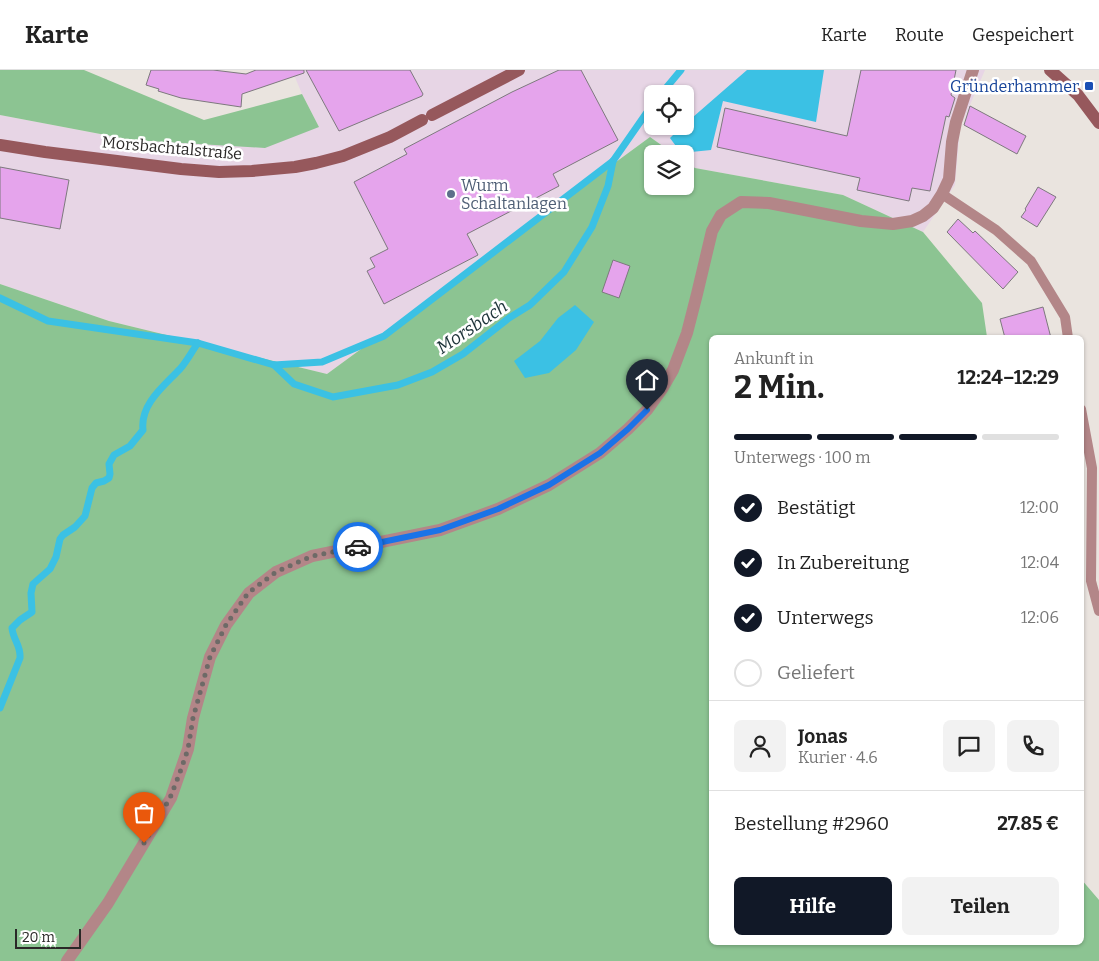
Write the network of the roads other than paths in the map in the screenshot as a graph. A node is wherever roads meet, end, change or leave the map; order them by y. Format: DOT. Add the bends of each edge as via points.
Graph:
graph roads {
  1 [pos="519,70"];
  2 [pos="974,70"];
  3 [pos="1050,70"];
  4 [pos="1099,123"];
  5 [pos="0,145"];
  6 [pos="942,194"];
  7 [pos="1068,335"];
  8 [pos="1084,425"];
  9 [pos="1099,611"];
  10 [pos="68,961"];
  1 -- 5 [label="main road, Morsbachtalstraße" via="390,137 343,156 295,167 219,172"];
  2 -- 6 [label="street" via="956,122 949,179"];
  3 -- 4 [label="main road" via="1078,95"];
  6 -- 7 [label="lane" via="996,230 1031,261 1065,317"];
  6 -- 10 [label="street" via="933,208 922,216 893,224 769,203 741,202 721,215 712,231 687,333 666,382 647,410 600,453 549,485 498,509 440,530 312,556 276,572 248,593 226,625 210,657 188,749 170,798 108,903"];
  8 -- 9 [label="lane" via="1092,468 1091,580"];
}
